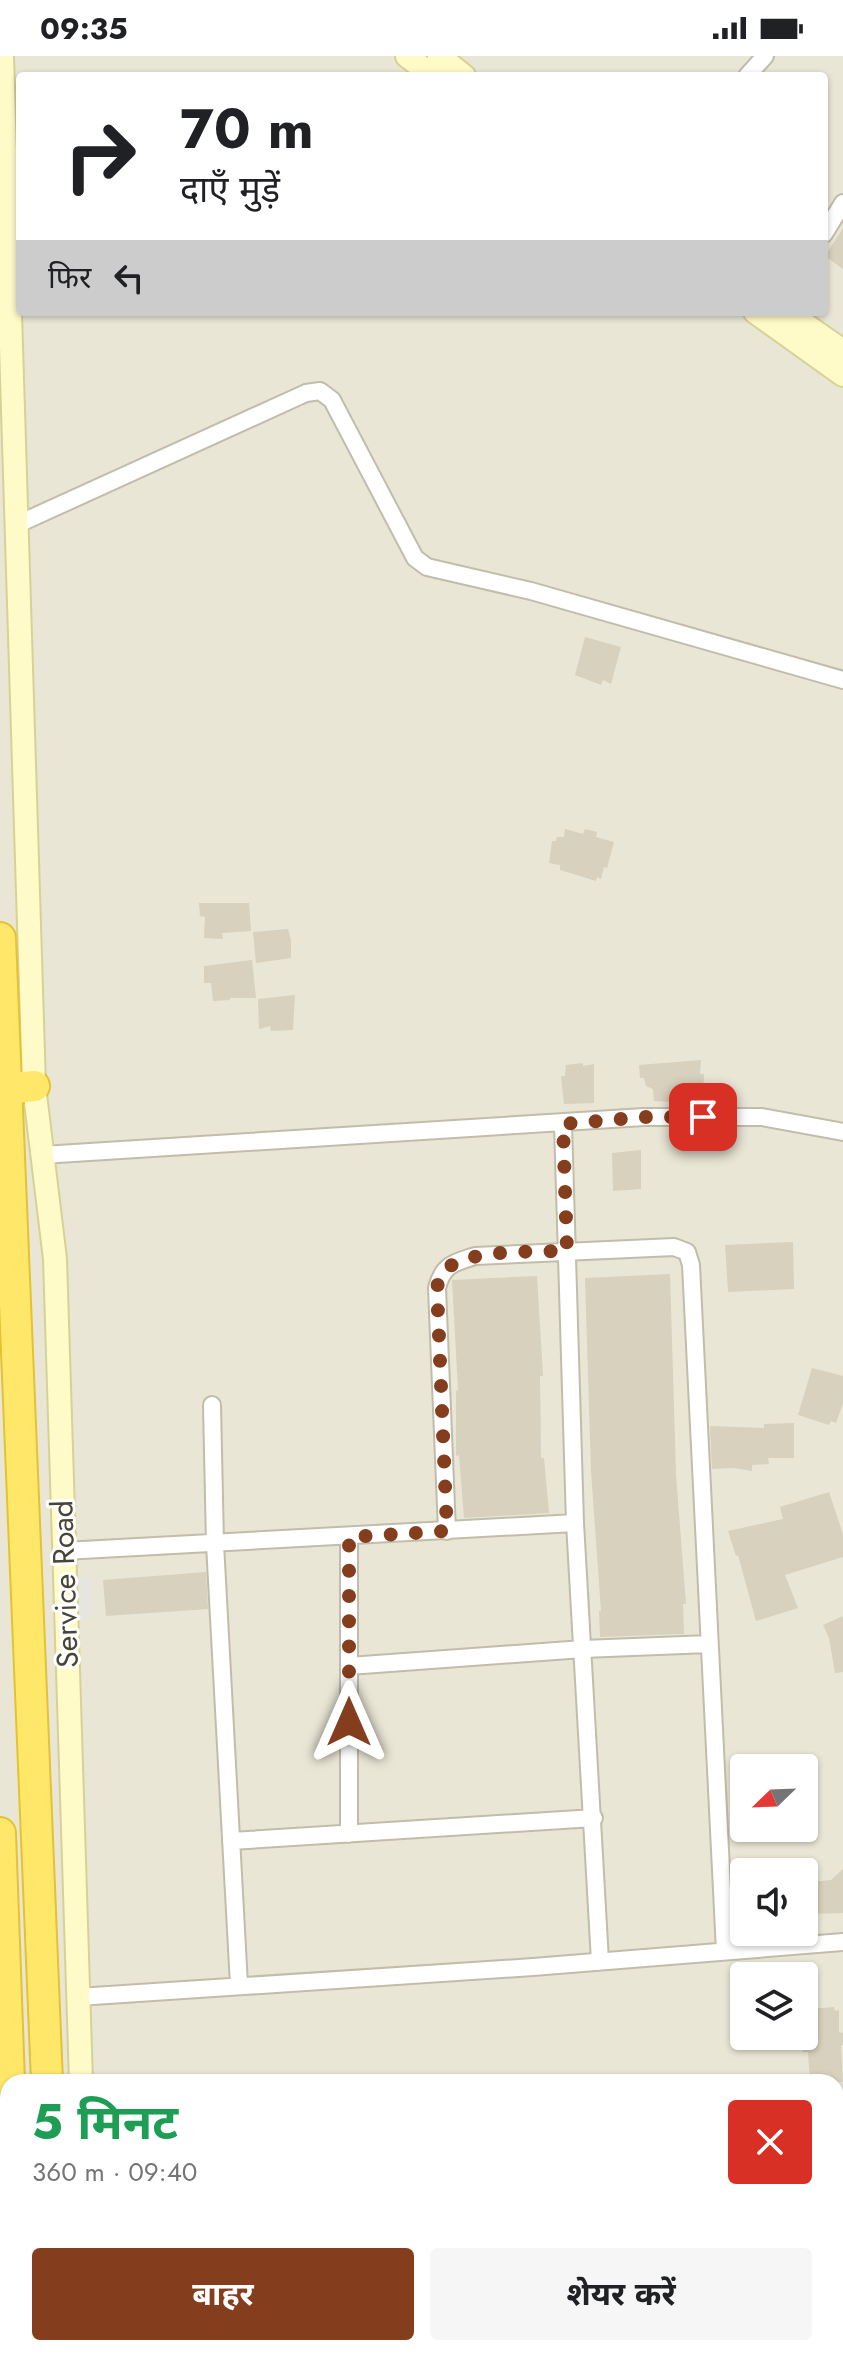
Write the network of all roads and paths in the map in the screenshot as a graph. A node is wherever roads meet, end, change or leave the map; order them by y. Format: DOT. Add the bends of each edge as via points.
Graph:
graph roads {
  1 [pos="2,56"];
  2 [pos="407,56"];
  3 [pos="765,56"];
  4 [pos="448,65"];
  5 [pos="751,72"];
  6 [pos="843,203"];
  7 [pos="828,227"];
  8 [pos="761,316"];
  9 [pos="793,316"];
  10 [pos="843,351"];
  11 [pos="843,375"];
  12 [pos="16,525"];
  13 [pos="843,680"];
  14 [pos="0,938"];
  15 [pos="20,1088"];
  16 [pos="563,1124"];
  17 [pos="843,1132"];
  18 [pos="42,1155"];
  19 [pos="567,1251"];
  20 [pos="212,1405"];
  21 [pos="575,1523"];
  22 [pos="447,1531"];
  23 [pos="349,1537"];
  24 [pos="215,1544"];
  25 [pos="64,1551"];
  26 [pos="709,1644"];
  27 [pos="583,1649"];
  28 [pos="349,1666"];
  29 [pos="594,1818"];
  30 [pos="0,1833"];
  31 [pos="349,1834"];
  32 [pos="231,1841"];
  33 [pos="843,1942"];
  34 [pos="725,1951"];
  35 [pos="600,1961"];
  36 [pos="239,1985"];
  37 [pos="78,1997"];
  38 [pos="9,2074"];
  39 [pos="47,2074"];
  40 [pos="81,2074"];
  1 -- 12 [label="street, Service Road"];
  2 -- 4 [label="street"];
  3 -- 5 [label="street"];
  6 -- 7 [label="street"];
  8 -- 11 [label="street"];
  9 -- 10 [label="street"];
  12 -- 13 [label="street" via="320,391 332,400 415,558 427,567 531,591"];
  12 -- 15 [label="street, Service Road"];
  14 -- 15 [label="highway"];
  15 -- 18 [label="street, Service Road"];
  15 -- 39 [label="highway"];
  16 -- 17 [label="street" via="644,1117 762,1117"];
  16 -- 18 [label="street"];
  16 -- 19 [label="street"];
  18 -- 25 [label="street, Service Road" via="55,1259"];
  19 -- 21 [label="street"];
  19 -- 22 [label="street" via="475,1256 440,1275"];
  19 -- 26 [label="street" via="674,1247 687,1252"];
  20 -- 24 [label="street"];
  21 -- 22 [label="street"];
  21 -- 27 [label="street"];
  22 -- 23 [label="street"];
  23 -- 24 [label="street"];
  23 -- 28 [label="street"];
  24 -- 25 [label="street"];
  24 -- 32 [label="street"];
  25 -- 37 [label="street, Service Road"];
  26 -- 27 [label="street"];
  26 -- 34 [label="street"];
  27 -- 28 [label="street"];
  27 -- 29 [label="street"];
  28 -- 31 [label="street"];
  29 -- 31 [label="street"];
  29 -- 35 [label="street"];
  30 -- 38 [label="highway"];
  31 -- 32 [label="street"];
  32 -- 36 [label="street"];
  33 -- 34 [label="street"];
  34 -- 35 [label="street"];
  35 -- 36 [label="street"];
  36 -- 37 [label="street"];
  37 -- 40 [label="street, Service Road"];
}
